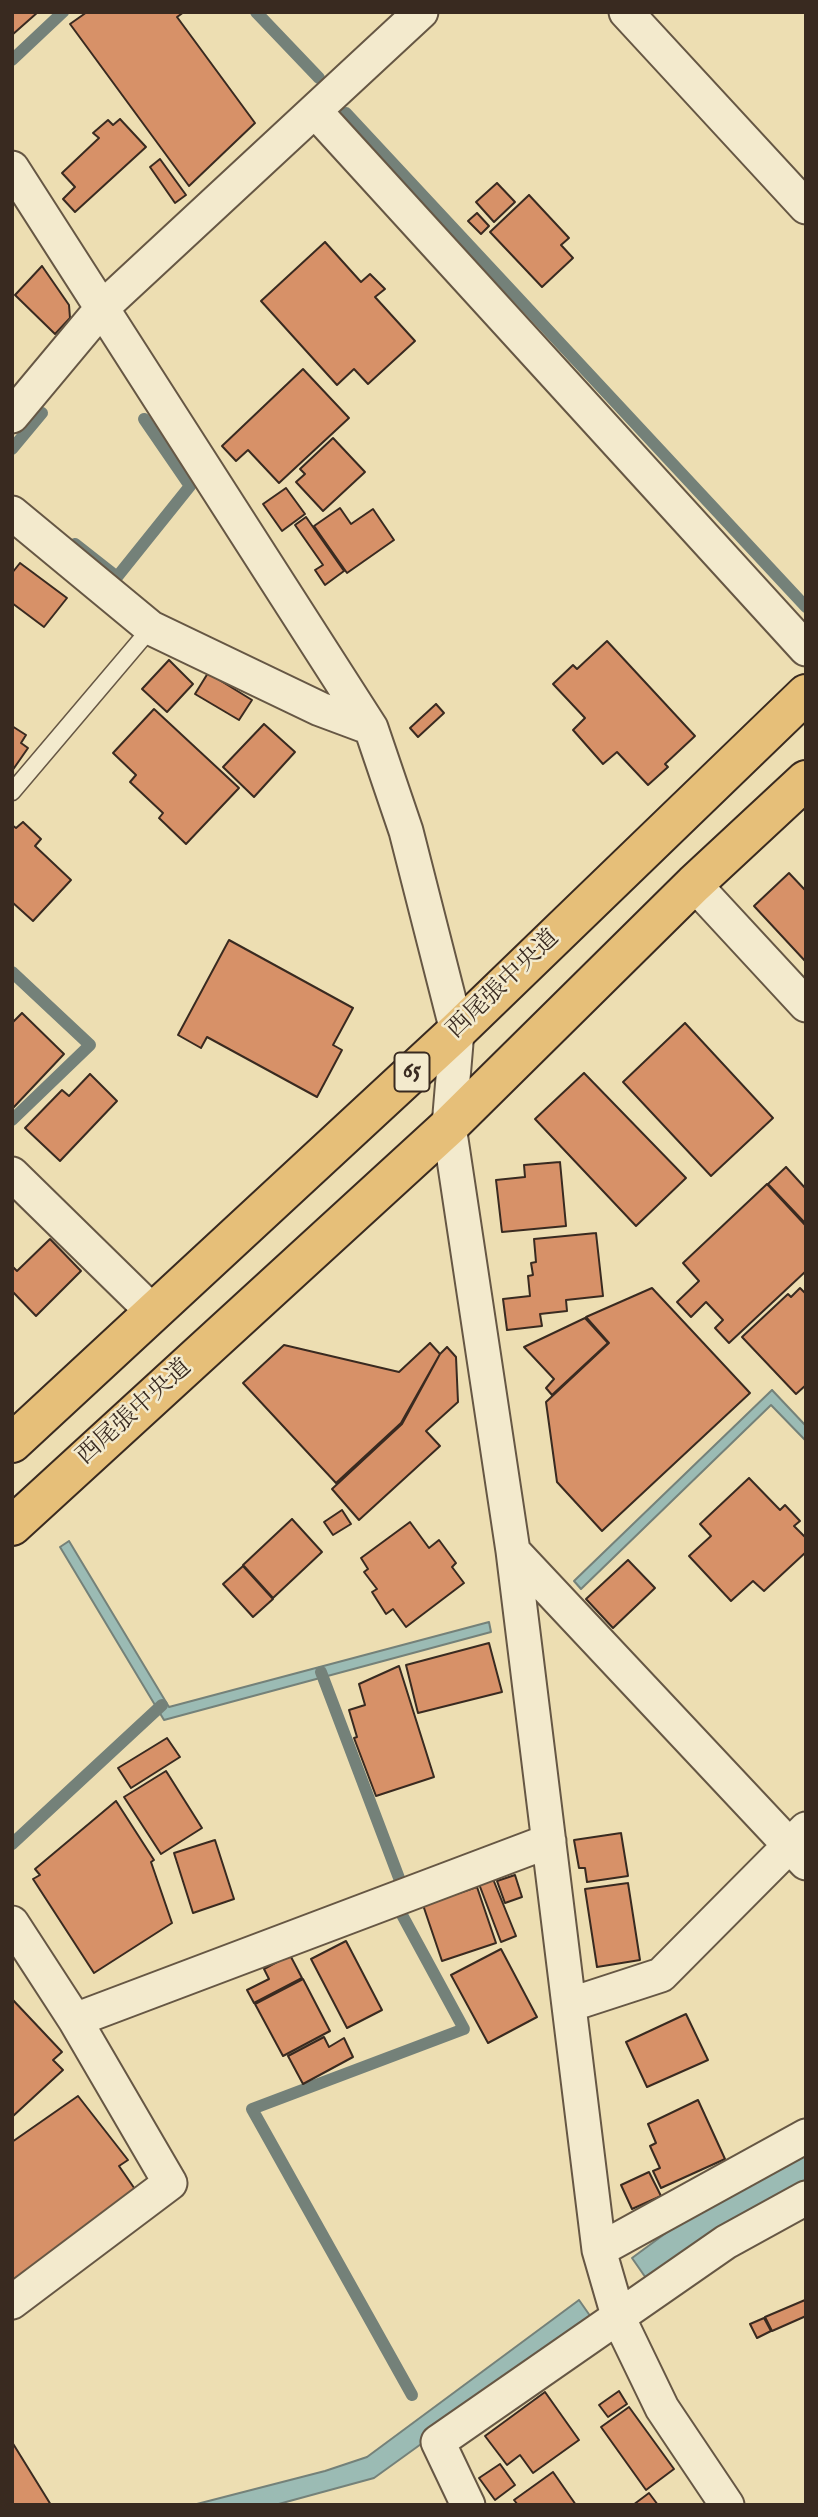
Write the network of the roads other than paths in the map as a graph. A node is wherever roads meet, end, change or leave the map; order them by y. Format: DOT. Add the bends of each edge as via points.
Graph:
graph roads {
  1 [pos="421,12"];
  2 [pos="626,12"];
  3 [pos="315,111"];
  4 [pos="12,168"];
  5 [pos="806,208"];
  6 [pos="103,307"];
  7 [pos="12,416"];
  8 [pos="12,513"];
  9 [pos="151,628"];
  10 [pos="806,649"];
  11 [pos="806,694"];
  12 [pos="371,729"];
  13 [pos="806,780"];
  14 [pos="12,792"];
  15 [pos="694,884"];
  16 [pos="806,1005"];
  17 [pos="457,1031"];
  18 [pos="449,1126"];
  19 [pos="12,1174"];
  20 [pos="153,1312"];
  21 [pos="12,1443"];
  22 [pos="12,1526"];
  23 [pos="513,1551"];
  24 [pos="549,1841"];
  25 [pos="800,1846"];
  26 [pos="12,1923"];
  27 [pos="569,2005"];
  28 [pos="75,2020"];
  29 [pos="806,2136"];
  30 [pos="806,2199"];
  31 [pos="599,2250"];
  32 [pos="12,2302"];
  33 [pos="619,2319"];
  34 [pos="468,2505"];
  35 [pos="727,2505"];
  1 -- 3 [label="street"];
  2 -- 5 [label="street"];
  3 -- 6 [label="street"];
  3 -- 10 [label="street"];
  4 -- 6 [label="street"];
  6 -- 7 [label="street"];
  6 -- 12 [label="street"];
  8 -- 9 [label="street"];
  9 -- 12 [label="street"];
  9 -- 14 [label="lane"];
  11 -- 17 [label="main road, 西尾張中央道 / 65"];
  12 -- 17 [label="street" via="406,831"];
  13 -- 15 [label="main road, 西尾張中央道"];
  15 -- 16 [label="street"];
  15 -- 18 [label="main road, 西尾張中央道"];
  17 -- 18 [label="street"];
  17 -- 20 [label="main road, 西尾張中央道 / 65"];
  18 -- 22 [label="main road, 西尾張中央道"];
  18 -- 23 [label="street"];
  19 -- 20 [label="street"];
  20 -- 21 [label="main road, 西尾張中央道 / 65"];
  23 -- 24 [label="street"];
  23 -- 25 [label="street"];
  24 -- 27 [label="street"];
  24 -- 28 [label="street"];
  25 -- 27 [label="street" via="661,1975"];
  26 -- 28 [label="street"];
  27 -- 31 [label="street"];
  28 -- 32 [label="street" via="170,2183"];
  29 -- 31 [label="street"];
  30 -- 33 [label="street" via="726,2242"];
  31 -- 33 [label="street"];
  33 -- 34 [label="street" via="438,2442"];
  33 -- 35 [label="street" via="662,2408"];
}
